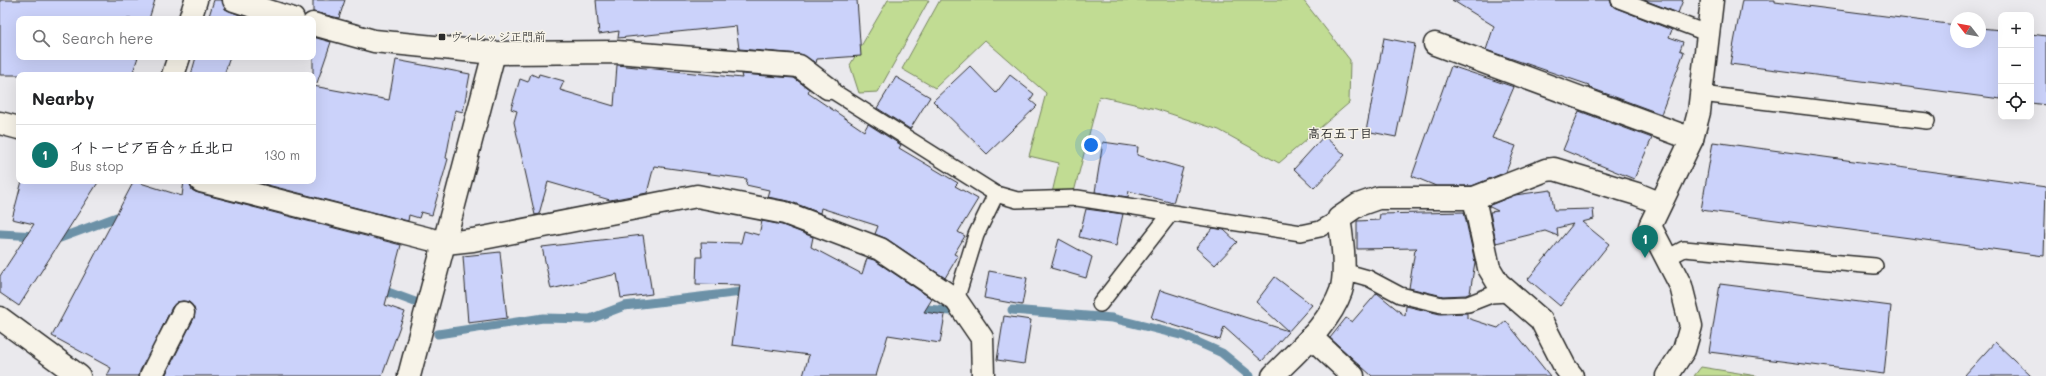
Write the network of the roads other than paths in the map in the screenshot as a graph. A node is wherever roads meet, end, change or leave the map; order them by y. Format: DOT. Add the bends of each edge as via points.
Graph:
graph roads {
  1 [pos="196,0"];
  2 [pos="234,0"];
  3 [pos="1619,0"];
  4 [pos="1712,0"];
  5 [pos="191,16"];
  6 [pos="284,16"];
  7 [pos="316,25"];
  8 [pos="1709,34"];
  9 [pos="1435,44"];
  10 [pos="494,53"];
  11 [pos="177,60"];
  12 [pos="174,72"];
  13 [pos="828,88"];
  14 [pos="1701,94"];
  15 [pos="1927,121"];
  16 [pos="0,123"];
  17 [pos="16,127"];
  18 [pos="1692,139"];
  19 [pos="213,184"];
  20 [pos="996,194"];
  21 [pos="1474,198"];
  22 [pos="1659,203"];
  23 [pos="1171,213"];
  24 [pos="1339,218"];
  25 [pos="445,243"];
  26 [pos="1667,258"];
  27 [pos="1875,266"];
  28 [pos="1343,271"];
  29 [pos="1508,294"];
  30 [pos="956,300"];
  31 [pos="1100,304"];
  32 [pos="183,313"];
  33 [pos="0,318"];
  34 [pos="1311,337"];
  35 [pos="79,376"];
  36 [pos="151,376"];
  37 [pos="409,376"];
  38 [pos="983,376"];
  39 [pos="1273,376"];
  40 [pos="1353,376"];
  41 [pos="1572,376"];
  42 [pos="1667,376"];
  1 -- 5 [label="street"];
  2 -- 6 [label="street"];
  3 -- 8 [label="lane"];
  4 -- 8 [label="street"];
  7 -- 10 [label="street" via="374,41"];
  8 -- 14 [label="street"];
  9 -- 18 [label="street"];
  10 -- 13 [label="street" via="616,52 799,66"];
  10 -- 25 [label="street"];
  11 -- 12 [label="street"];
  13 -- 20 [label="lane"];
  14 -- 15 [label="lane"];
  14 -- 18 [label="street"];
  16 -- 17 [label="street"];
  18 -- 22 [label="street"];
  19 -- 25 [label="street"];
  20 -- 23 [label="lane" via="1017,200 1077,198"];
  20 -- 30 [label="lane" via="976,235"];
  21 -- 22 [label="street" via="1554,169"];
  21 -- 24 [label="street" via="1378,198 1358,205"];
  21 -- 29 [label="street" via="1489,268"];
  22 -- 26 [label="street" via="1650,226"];
  23 -- 24 [label="lane" via="1301,233 1320,229"];
  23 -- 31 [label="lane"];
  24 -- 28 [label="street"];
  25 -- 30 [label="street" via="473,240 697,196 785,213 880,249"];
  25 -- 37 [label="street"];
  26 -- 27 [label="lane" via="1684,249"];
  26 -- 42 [label="street" via="1682,286 1691,326 1684,350"];
  28 -- 29 [label="lane" via="1368,278 1400,295 1442,305 1468,304 1490,295"];
  28 -- 34 [label="street" via="1341,289 1333,307"];
  29 -- 41 [label="street" via="1541,320"];
  30 -- 38 [label="street" via="982,338"];
  32 -- 36 [label="street"];
  33 -- 35 [label="street"];
  34 -- 39 [label="street"];
  34 -- 40 [label="street"];
}
